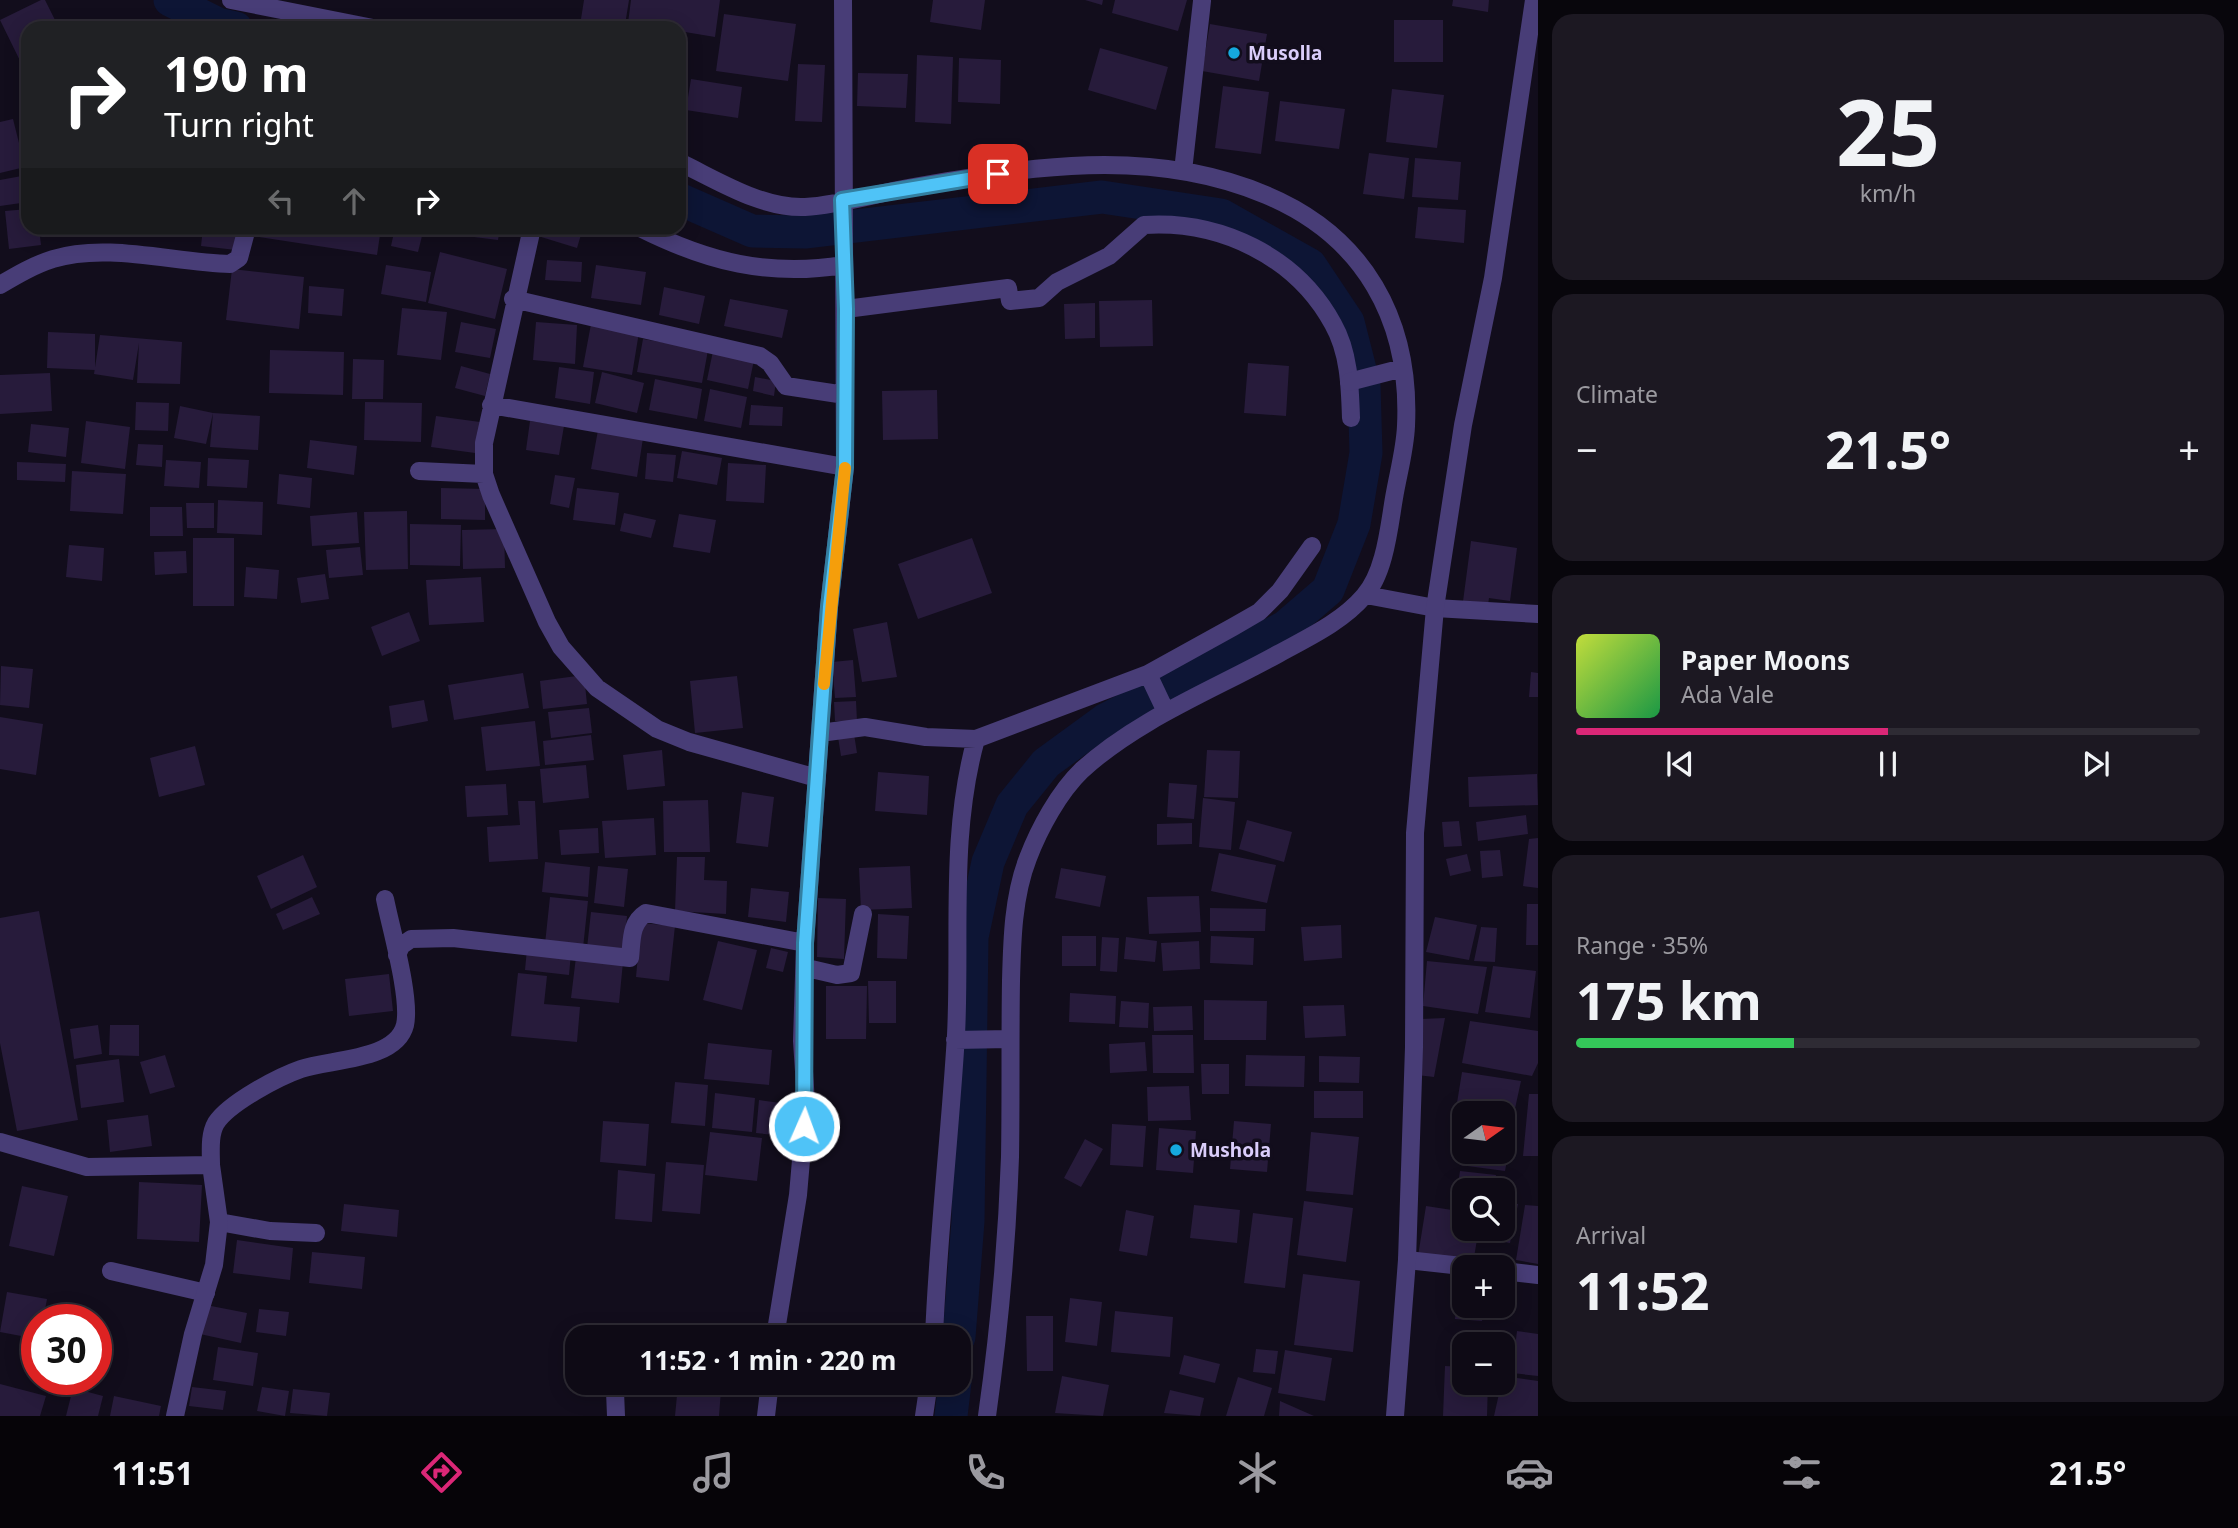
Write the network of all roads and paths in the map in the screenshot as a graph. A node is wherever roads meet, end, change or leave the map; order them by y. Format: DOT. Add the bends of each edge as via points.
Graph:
graph roads {
  1 [pos="231,0"];
  2 [pos="843,0"];
  3 [pos="1534,0"];
  4 [pos="1202,1"];
  5 [pos="323,21"];
  6 [pos="686,165"];
  7 [pos="1183,171"];
  8 [pos="842,200"];
  9 [pos="245,235"];
  10 [pos="530,235"];
  11 [pos="655,235"];
  12 [pos="844,260"];
  13 [pos="0,285"];
  14 [pos="513,299"];
  15 [pos="846,309"];
  16 [pos="1400,369"];
  17 [pos="1353,381"];
  18 [pos="845,395"];
  19 [pos="491,405"];
  20 [pos="1351,418"];
  21 [pos="845,467"];
  22 [pos="419,471"];
  23 [pos="484,474"];
  24 [pos="1312,546"];
  25 [pos="1366,595"];
  26 [pos="1435,608"];
  27 [pos="1538,614"];
  28 [pos="1150,677"];
  29 [pos="1164,708"];
  30 [pos="820,733"];
  31 [pos="976,739"];
  32 [pos="817,778"];
  33 [pos="385,899"];
  34 [pos="863,914"];
  35 [pos="805,943"];
  36 [pos="397,955"];
  37 [pos="807,968"];
  38 [pos="1005,1039"];
  39 [pos="960,1040"];
  40 [pos="0,1142"];
  41 [pos="211,1165"];
  42 [pos="219,1223"];
  43 [pos="316,1233"];
  44 [pos="1407,1260"];
  45 [pos="1452,1265"];
  46 [pos="111,1271"];
  47 [pos="1515,1272"];
  48 [pos="1538,1275"];
  49 [pos="206,1293"];
  50 [pos="777,1325"];
  51 [pos="935,1325"];
  52 [pos="615,1395"];
  53 [pos="768,1395"];
  54 [pos="927,1395"];
  55 [pos="175,1416"];
  56 [pos="616,1416"];
  57 [pos="766,1416"];
  58 [pos="924,1416"];
  59 [pos="987,1416"];
  60 [pos="1395,1416"];
  1 -- 5 [label="street"];
  2 -- 8 [label="street"];
  3 -- 26 [label="street" via="1493,278 1463,425"];
  4 -- 7 [label="street"];
  6 -- 8 [label="street" via="751,196 784,205 805,207"];
  7 -- 8 [label="street" via="1098,163"];
  7 -- 16 [label="street" via="1267,195 1331,232 1372,280 1385,306"];
  8 -- 12 [label="street"];
  9 -- 13 [label="street" via="239,258 230,264 81,253 54,259"];
  10 -- 14 [label="street"];
  11 -- 12 [label="street" via="694,253 762,268 808,271"];
  12 -- 15 [label="street"];
  14 -- 18 [label="street" via="760,356 786,386"];
  14 -- 19 [label="street"];
  15 -- 17 [label="street" via="1008,288 1010,301 1039,298 1057,282 1110,256 1144,225 1211,230 1262,250 1299,280 1334,325"];
  15 -- 18 [label="street"];
  16 -- 17 [label="street"];
  16 -- 25 [label="street" via="1406,430 1378,570"];
  17 -- 20 [label="street"];
  18 -- 21 [label="street"];
  19 -- 21 [label="street"];
  19 -- 23 [label="street"];
  21 -- 30 [label="street"];
  22 -- 23 [label="street"];
  23 -- 32 [label="street" via="552,630 597,688 647,723 678,738"];
  24 -- 28 [label="street" via="1259,612"];
  25 -- 26 [label="street"];
  25 -- 29 [label="street" via="1324,629"];
  26 -- 27 [label="street"];
  26 -- 44 [label="street" via="1415,833"];
  28 -- 29 [label="street"];
  28 -- 31 [label="street"];
  29 -- 38 [label="street" via="1080,772 1061,795 1027,860 1012,929"];
  30 -- 31 [label="street" via="866,727"];
  30 -- 32 [label="street"];
  31 -- 39 [label="street" via="958,840"];
  32 -- 35 [label="street"];
  33 -- 36 [label="street"];
  34 -- 37 [label="street" via="851,973 837,975"];
  35 -- 36 [label="street" via="646,914 634,928 631,958 453,938 411,939"];
  35 -- 37 [label="street"];
  36 -- 41 [label="street" via="406,1023 402,1035 372,1054 302,1068 225,1113 215,1125"];
  37 -- 50 [label="street" via="802,1041 806,1102"];
  38 -- 39 [label="street"];
  38 -- 59 [label="street" via="1010,1155 1007,1221"];
  39 -- 51 [label="street"];
  40 -- 41 [label="street" via="87,1167"];
  41 -- 42 [label="street"];
  42 -- 43 [label="street"];
  42 -- 49 [label="street"];
  44 -- 45 [label="street"];
  44 -- 60 [label="street"];
  46 -- 49 [label="street"];
  47 -- 48 [label="street"];
  49 -- 55 [label="street"];
  52 -- 56 [label="street"];
  53 -- 57 [label="street"];
  54 -- 58 [label="street"];
}
